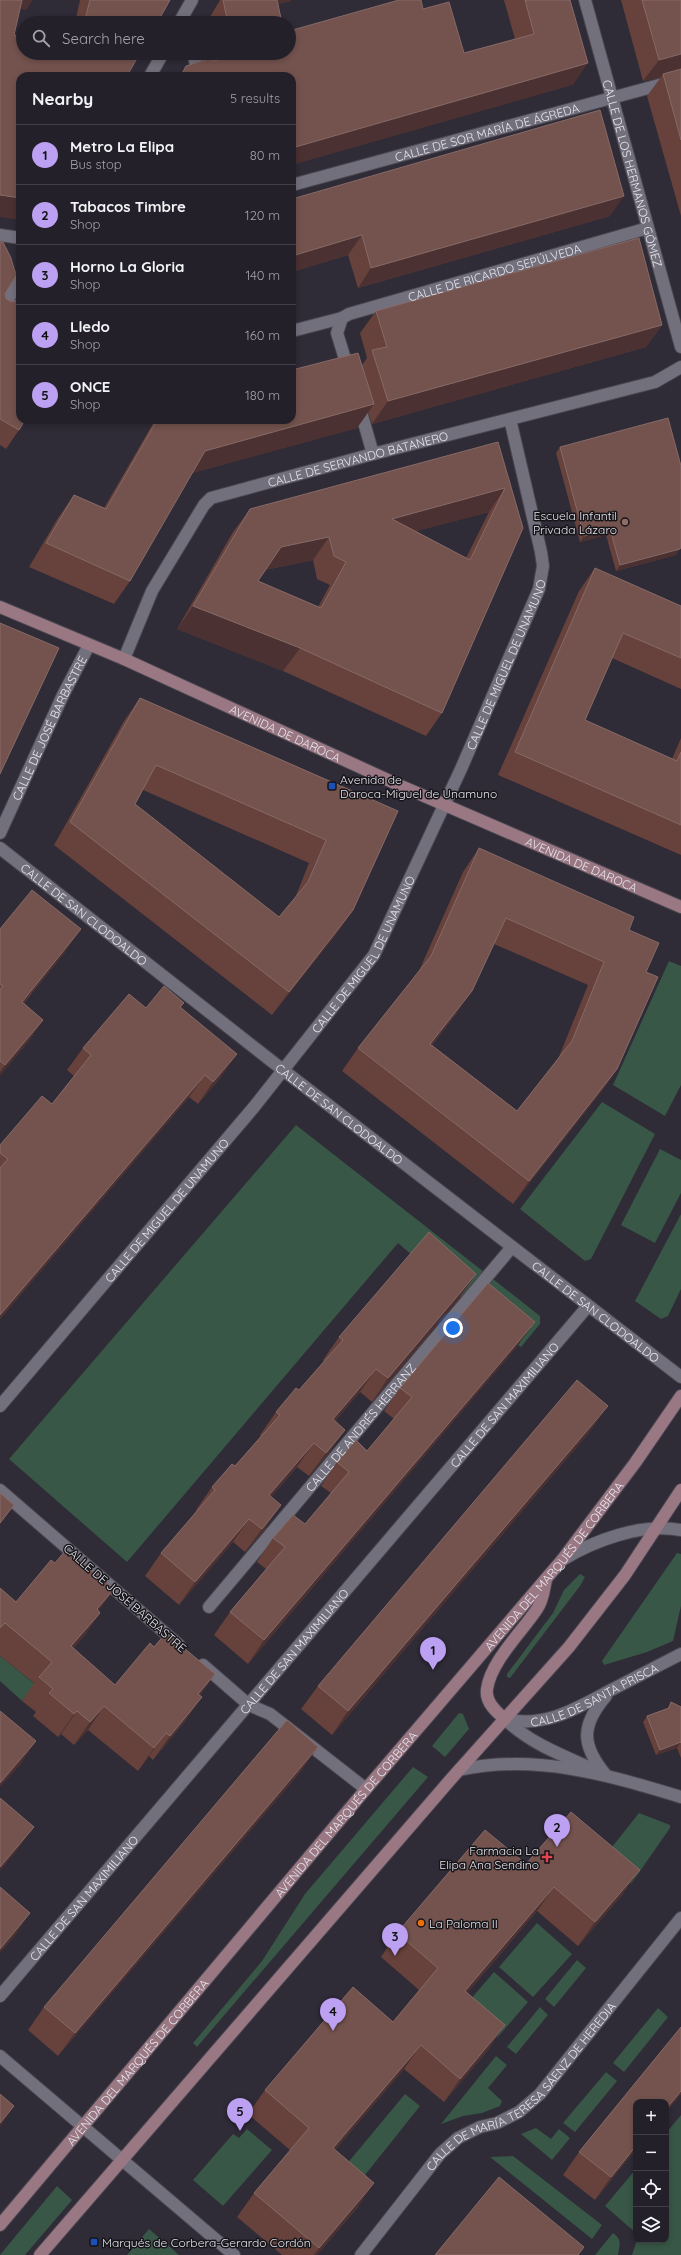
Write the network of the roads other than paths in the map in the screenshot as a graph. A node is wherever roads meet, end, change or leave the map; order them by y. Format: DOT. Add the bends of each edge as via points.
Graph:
graph roads {
  1 [pos="192,0"];
  2 [pos="585,0"];
  3 [pos="184,16"];
  4 [pos="159,60"];
  5 [pos="195,60"];
  6 [pos="152,72"];
  7 [pos="198,72"];
  8 [pos="681,79"];
  9 [pos="611,97"];
  10 [pos="296,184"];
  11 [pos="648,228"];
  12 [pos="0,235"];
  13 [pos="16,237"];
  14 [pos="16,286"];
  15 [pos="0,313"];
  16 [pos="342,318"];
  17 [pos="296,330"];
  18 [pos="681,347"];
  19 [pos="681,367"];
  20 [pos="510,420"];
  21 [pos="373,454"];
  22 [pos="0,607"];
  23 [pos="89,645"];
  24 [pos="124,659"];
  25 [pos="443,804"];
  26 [pos="0,833"];
  27 [pos="0,848"];
  28 [pos="681,906"];
  29 [pos="283,1070"];
  30 [pos="512,1247"];
  31 [pos="588,1306"];
  32 [pos="681,1377"];
  33 [pos="681,1396"];
  34 [pos="0,1406"];
  35 [pos="0,1490"];
  36 [pos="681,1490"];
  37 [pos="656,1529"];
  38 [pos="681,1530"];
  39 [pos="562,1560"];
  40 [pos="546,1578"];
  41 [pos="209,1607"];
  42 [pos="681,1654"];
  43 [pos="612,1689"];
  44 [pos="249,1704"];
  45 [pos="505,1719"];
  46 [pos="459,1770"];
  47 [pos="605,1774"];
  48 [pos="366,1789"];
  49 [pos="681,1797"];
  50 [pos="681,1918"];
  51 [pos="0,1996"];
  52 [pos="0,2056"];
  53 [pos="83,2126"];
  54 [pos="123,2161"];
  55 [pos="0,2225"];
  56 [pos="40,2255"];
  57 [pos="234,2255"];
  58 [pos="361,2255"];
  1 -- 3 [label="street"];
  2 -- 9 [label="street, CALLE DE LOS HERMANOS GÓMEZ"];
  4 -- 6 [label="street"];
  5 -- 7 [label="street"];
  8 -- 9 [label="street, CALLE DE SOR MARÍA DE ÁGREDA"];
  9 -- 10 [label="street, CALLE DE SOR MARÍA DE ÁGREDA"];
  9 -- 11 [label="street, CALLE DE LOS HERMANOS GÓMEZ"];
  11 -- 16 [label="street, CALLE DE RICARDO SEPÚLVEDA"];
  11 -- 18 [label="street, CALLE DE LOS HERMANOS GÓMEZ"];
  12 -- 13 [label="street"];
  14 -- 15 [label="street"];
  16 -- 17 [label="street, CALLE DE RICARDO SEPÚLVEDA"];
  16 -- 21 [label="street" via="337,333"];
  19 -- 20 [label="street, CALLE DE SERVANDO BATANERO" via="654,382"];
  20 -- 21 [label="street, CALLE DE SERVANDO BATANERO"];
  20 -- 25 [label="street, CALLE DE MIGUEL DE UNAMUNO" via="541,552 542,576"];
  21 -- 24 [label="street, CALLE DE SERVANDO BATANERO" via="211,498 204,505 152,591"];
  22 -- 23 [label="street, AVENIDA DE DAROCA"];
  23 -- 24 [label="street, AVENIDA DE DAROCA"];
  23 -- 26 [label="street, CALLE DE JOSÉ BARBASTRE" via="63,695"];
  24 -- 25 [label="street, AVENIDA DE DAROCA"];
  25 -- 28 [label="street, AVENIDA DE DAROCA"];
  25 -- 29 [label="street, CALLE DE MIGUEL DE UNAMUNO" via="374,955"];
  27 -- 29 [label="street, CALLE DE SAN CLODOALDO"];
  29 -- 30 [label="street, CALLE DE SAN CLODOALDO"];
  29 -- 34 [label="street, CALLE DE MIGUEL DE UNAMUNO"];
  30 -- 31 [label="street, CALLE DE SAN CLODOALDO"];
  30 -- 41 [label="street, CALLE DE ANDRÉS HERRANZ"];
  31 -- 32 [label="street, CALLE DE SAN CLODOALDO"];
  31 -- 44 [label="street, CALLE DE SAN MAXIMILIANO"];
  33 -- 39 [label="street, AVENIDA DEL MARQUÉS DE CORBERA" via="636,1462"];
  35 -- 44 [label="street, CALLE DE JOSÉ BARBASTRE"];
  36 -- 37 [label="street"];
  37 -- 38 [label="street"];
  37 -- 39 [label="street" via="607,1537"];
  37 -- 45 [label="street" via="625,1575 569,1647"];
  39 -- 40 [label="street, AVENIDA DEL MARQUÉS DE CORBERA"];
  40 -- 45 [label="street" via="539,1607 505,1652 487,1690 495,1712"];
  40 -- 48 [label="street, AVENIDA DEL MARQUÉS DE CORBERA"];
  42 -- 43 [label="street, CALLE DE SANTA PRISCA"];
  43 -- 45 [label="street, CALLE DE SANTA PRISCA" via="560,1716 535,1722"];
  43 -- 47 [label="street" via="595,1709 586,1734 588,1749"];
  44 -- 48 [label="street, CALLE DE JOSÉ BARBASTRE" via="270,1714"];
  44 -- 51 [label="street, CALLE DE SAN MAXIMILIANO"];
  45 -- 46 [label="street"];
  45 -- 47 [label="street" via="518,1732 537,1744"];
  46 -- 47 [label="street" via="529,1764"];
  46 -- 54 [label="street"];
  47 -- 49 [label="street"];
  48 -- 53 [label="street, AVENIDA DEL MARQUÉS DE CORBERA"];
  50 -- 58 [label="street, CALLE DE MARÍA TERESA SÁENZ DE HEREDIA" via="540,2094 519,2112 458,2138 440,2154"];
  52 -- 53 [label="street"];
  53 -- 54 [label="street"];
  53 -- 55 [label="street, AVENIDA DEL MARQUÉS DE CORBERA"];
  54 -- 56 [label="street"];
  54 -- 57 [label="street"];
}
